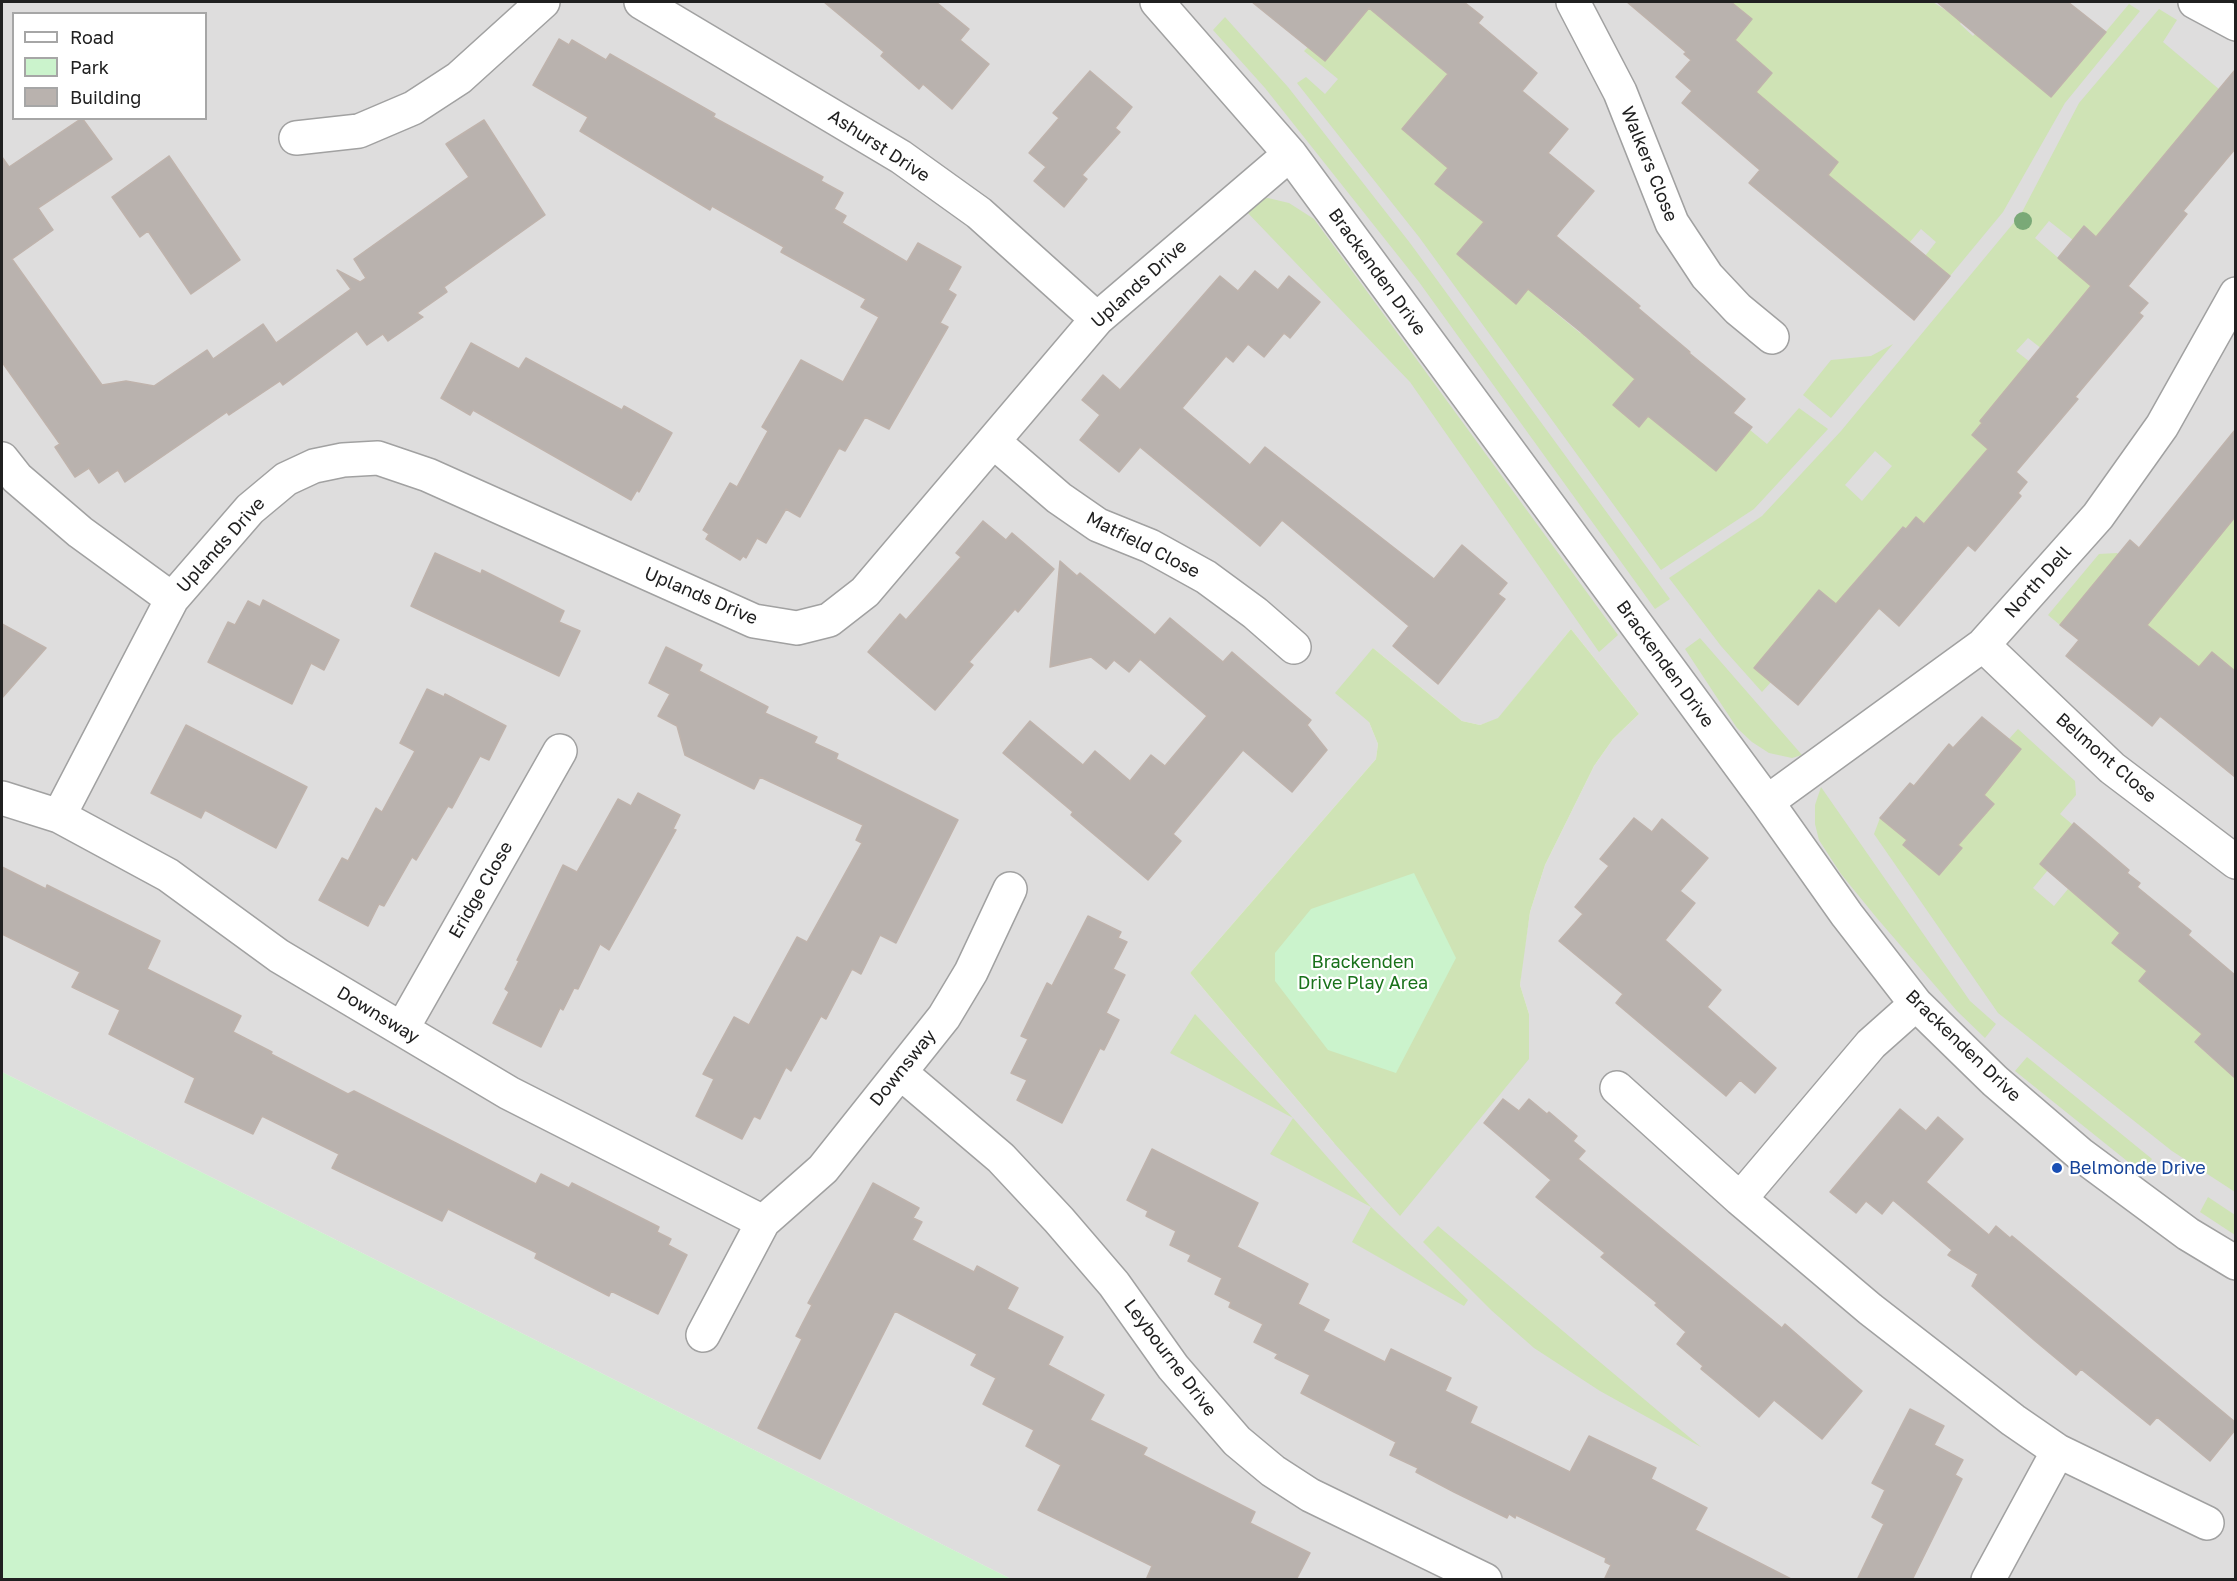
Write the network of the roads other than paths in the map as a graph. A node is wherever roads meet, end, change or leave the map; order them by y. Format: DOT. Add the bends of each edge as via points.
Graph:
graph roads {
  1 [pos="543,2"];
  2 [pos="641,2"];
  3 [pos="1157,2"];
  4 [pos="1573,2"];
  5 [pos="2196,2"];
  6 [pos="2235,24"];
  7 [pos="296,138"];
  8 [pos="1290,154"];
  9 [pos="2235,294"];
  10 [pos="1097,319"];
  11 [pos="1772,337"];
  12 [pos="994,442"];
  13 [pos="2,459"];
  14 [pos="172,599"];
  15 [pos="1983,645"];
  16 [pos="1294,647"];
  17 [pos="560,751"];
  18 [pos="2,798"];
  19 [pos="1767,802"];
  20 [pos="59,816"];
  21 [pos="2235,862"];
  22 [pos="1010,889"];
  23 [pos="1916,1004"];
  24 [pos="402,1029"];
  25 [pos="901,1072"];
  26 [pos="1617,1089"];
  27 [pos="1740,1199"];
  28 [pos="763,1222"];
  29 [pos="2235,1263"];
  30 [pos="703,1335"];
  31 [pos="2058,1451"];
  32 [pos="2207,1523"];
  33 [pos="1485,1580"];
  34 [pos="1988,1580"];
  1 -- 7 [label="street" via="459,78 413,108 359,131"];
  2 -- 10 [label="street, Ashurst Drive" via="902,157 979,213"];
  3 -- 8 [label="street, Brackenden Drive"];
  4 -- 11 [label="street, Walkers Close" via="1620,92 1672,223 1707,276"];
  5 -- 6 [label="street"];
  8 -- 10 [label="street, Uplands Drive"];
  8 -- 19 [label="street, Brackenden Drive"];
  9 -- 15 [label="street, North Dell" via="2162,426 2098,516"];
  10 -- 12 [label="street, Uplands Drive"];
  12 -- 14 [label="street, Uplands Drive" via="865,592 830,620 797,628 754,621 428,475 378,458 314,466 286,479 250,509"];
  12 -- 16 [label="street, Matfield Close" via="1059,498 1098,525 1150,546 1206,578"];
  13 -- 14 [label="street, Uplands Drive" via="17,478 80,532"];
  14 -- 20 [label="street, Uplands Drive"];
  15 -- 19 [label="street, North Dell"];
  15 -- 21 [label="street, Belmont Close" via="2112,768"];
  17 -- 24 [label="street, Eridge Close"];
  18 -- 20 [label="street, Downsway"];
  19 -- 23 [label="street, Brackenden Drive"];
  20 -- 24 [label="street, Downsway" via="168,875 279,956"];
  22 -- 25 [label="street, Downsway" via="945,1017"];
  23 -- 27 [label="street" via="1871,1044"];
  23 -- 29 [label="street, Brackenden Drive" via="1995,1081 2080,1154 2188,1234"];
  24 -- 28 [label="street, Downsway" via="509,1093"];
  25 -- 28 [label="street, Downsway" via="823,1169"];
  25 -- 33 [label="street, Leybourne Drive" via="1001,1158 1059,1220 1114,1284 1173,1367 1237,1442 1310,1495"];
  26 -- 27 [label="street"];
  27 -- 31 [label="street" via="1870,1309"];
  28 -- 30 [label="street, Downsway"];
  31 -- 32 [label="street"];
  31 -- 34 [label="street"];
}
